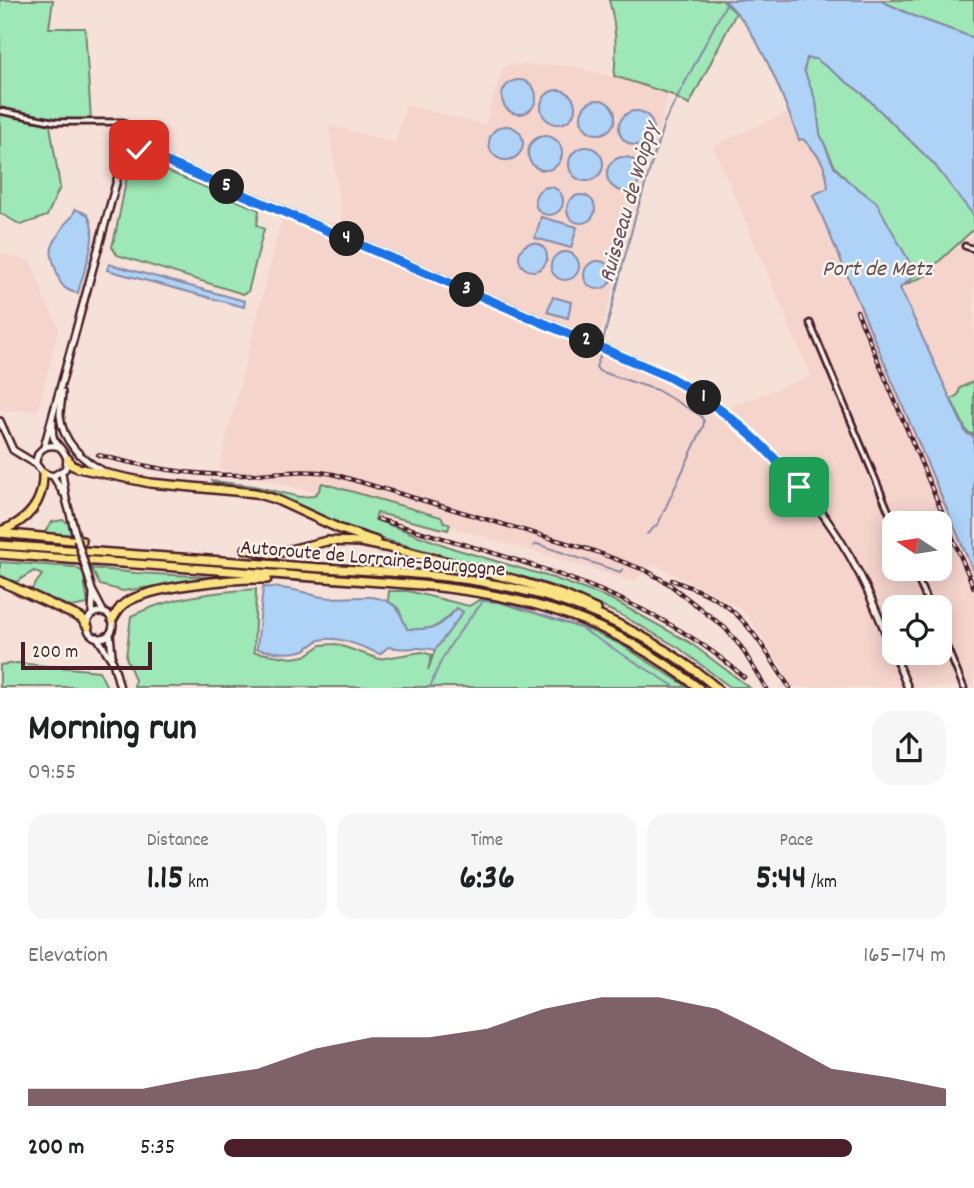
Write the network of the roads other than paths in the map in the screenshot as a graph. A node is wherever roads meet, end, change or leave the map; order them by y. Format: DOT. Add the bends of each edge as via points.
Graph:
graph roads {
  1 [pos="0,111"];
  2 [pos="129,151"];
  3 [pos="965,246"];
  4 [pos="974,249"];
  5 [pos="810,323"];
  6 [pos="62,382"];
  7 [pos="54,415"];
  8 [pos="0,421"];
  9 [pos="44,447"];
  10 [pos="59,447"];
  11 [pos="37,456"];
  12 [pos="23,457"];
  13 [pos="68,460"];
  14 [pos="36,464"];
  15 [pos="62,473"];
  16 [pos="43,474"];
  17 [pos="109,474"];
  18 [pos="53,476"];
  19 [pos="66,499"];
  20 [pos="889,511"];
  21 [pos="0,532"];
  22 [pos="80,540"];
  23 [pos="0,545"];
  24 [pos="246,549"];
  25 [pos="400,550"];
  26 [pos="0,554"];
  27 [pos="279,575"];
  28 [pos="0,581"];
  29 [pos="92,590"];
  30 [pos="104,613"];
  31 [pos="92,616"];
  32 [pos="112,620"];
  33 [pos="618,624"];
  34 [pos="88,627"];
  35 [pos="110,633"];
  36 [pos="97,637"];
  37 [pos="952,660"];
  38 [pos="113,662"];
  39 [pos="120,688"];
  40 [pos="699,688"];
  41 [pos="718,688"];
  42 [pos="908,688"];
  43 [pos="964,688"];
  1 -- 2 [label="street" via="55,122 123,122 129,127"];
  2 -- 6 [label="street" via="121,163"];
  2 -- 42 [label="street" via="145,151 636,361 706,399 771,454 829,526 861,577"];
  3 -- 4 [label="street"];
  5 -- 20 [label="street"];
  6 -- 7 [label="street"];
  6 -- 17 [label="street" via="61,419 73,447 88,463"];
  7 -- 9 [label="street"];
  7 -- 10 [label="street" via="52,434"];
  8 -- 12 [label="street" via="13,450"];
  9 -- 10 [label="street"];
  9 -- 11 [label="street"];
  10 -- 13 [label="street"];
  11 -- 12 [label="street"];
  11 -- 14 [label="street"];
  12 -- 14 [label="street"];
  13 -- 15 [label="street"];
  13 -- 17 [label="highway" via="78,468"];
  14 -- 16 [label="street"];
  15 -- 18 [label="street"];
  15 -- 19 [label="street"];
  16 -- 18 [label="street"];
  16 -- 21 [label="highway" via="33,510"];
  17 -- 25 [label="highway" via="275,499 340,530"];
  18 -- 19 [label="street"];
  19 -- 22 [label="street"];
  21 -- 22 [label="highway"];
  22 -- 29 [label="street, bridge"];
  23 -- 33 [label="highway, Autoroute de Lorraine-Bourgogne" via="476,581 544,596"];
  24 -- 25 [label="highway" via="273,554 339,541"];
  25 -- 33 [label="highway" via="557,593"];
  26 -- 27 [label="highway, Autoroute de Lorraine-Bourgogne"];
  27 -- 32 [label="highway" via="209,582 139,597 122,606"];
  27 -- 40 [label="highway, Autoroute de Lorraine-Bourgogne" via="456,589 527,602 629,640"];
  28 -- 34 [label="highway" via="81,618"];
  29 -- 30 [label="street"];
  29 -- 31 [label="street"];
  30 -- 31 [label="street"];
  30 -- 32 [label="street"];
  31 -- 34 [label="street"];
  32 -- 35 [label="street"];
  33 -- 41 [label="highway, Autoroute de Lorraine-Bourgogne" via="670,653"];
  34 -- 36 [label="street"];
  35 -- 36 [label="street"];
  35 -- 38 [label="street"];
  36 -- 38 [label="street"];
  37 -- 43 [label="street"];
  38 -- 39 [label="street"];
}
